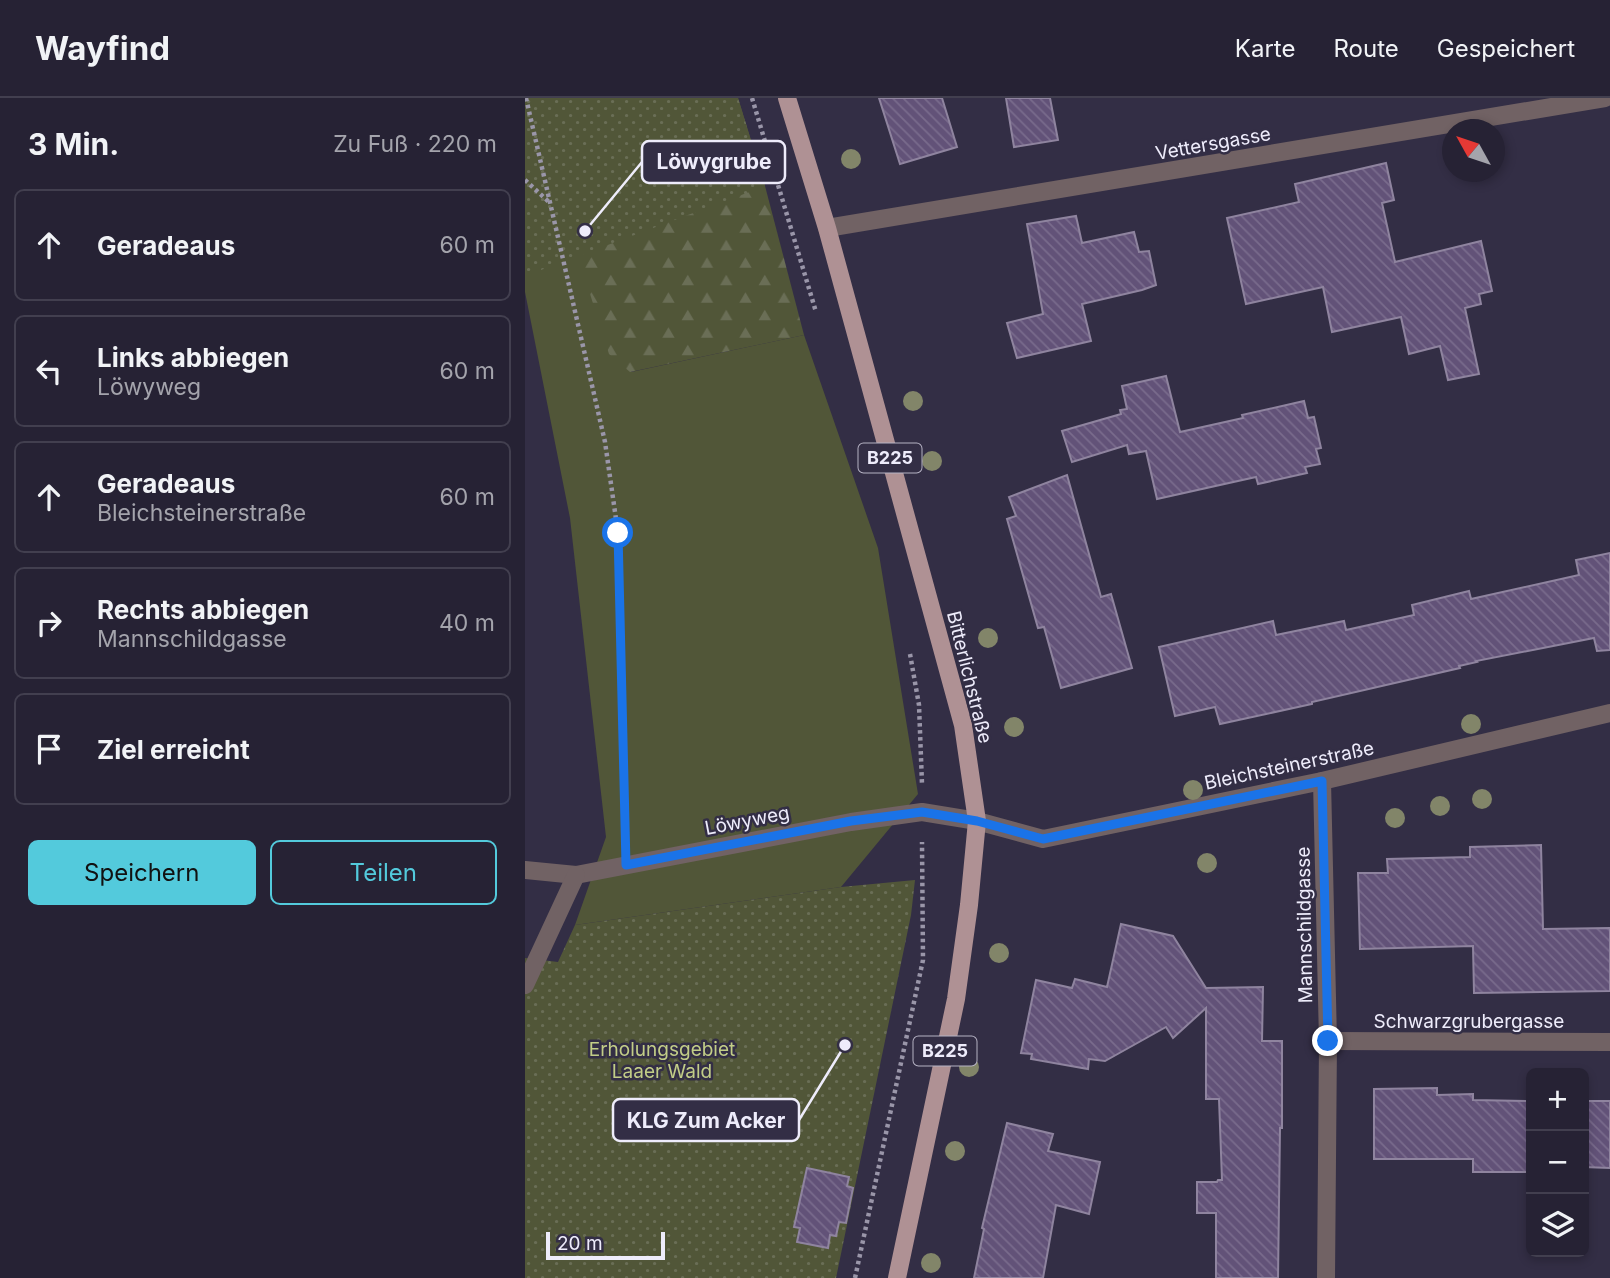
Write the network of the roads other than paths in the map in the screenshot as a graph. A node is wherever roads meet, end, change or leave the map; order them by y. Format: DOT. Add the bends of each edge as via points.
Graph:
graph roads {
  1 [pos="787,98"];
  2 [pos="1605,98"];
  3 [pos="827,228"];
  4 [pos="1610,713"];
  5 [pos="1322,781"];
  6 [pos="977,821"];
  7 [pos="525,870"];
  8 [pos="576,875"];
  9 [pos="525,985"];
  10 [pos="1328,1041"];
  11 [pos="1610,1042"];
  12 [pos="897,1278"];
  13 [pos="1326,1278"];
  1 -- 3 [label="main road, Bitterlichstraße / B225"];
  2 -- 3 [label="street, Vettersgasse"];
  3 -- 6 [label="main road, Bitterlichstraße / B225" via="963,725"];
  4 -- 5 [label="street, Bleichsteinerstraße"];
  5 -- 6 [label="street, Bleichsteinerstraße" via="1043,839"];
  5 -- 10 [label="street, Mannschildgasse"];
  6 -- 8 [label="street, Löwyweg" via="922,812 851,821"];
  6 -- 12 [label="main road, Bitterlichstraße / B225" via="956,999"];
  7 -- 8 [label="street, Löwyweg"];
  8 -- 9 [label="street"];
  10 -- 11 [label="street, Schwarzgrubergasse"];
  10 -- 13 [label="street, Mannschildgasse"];
}
